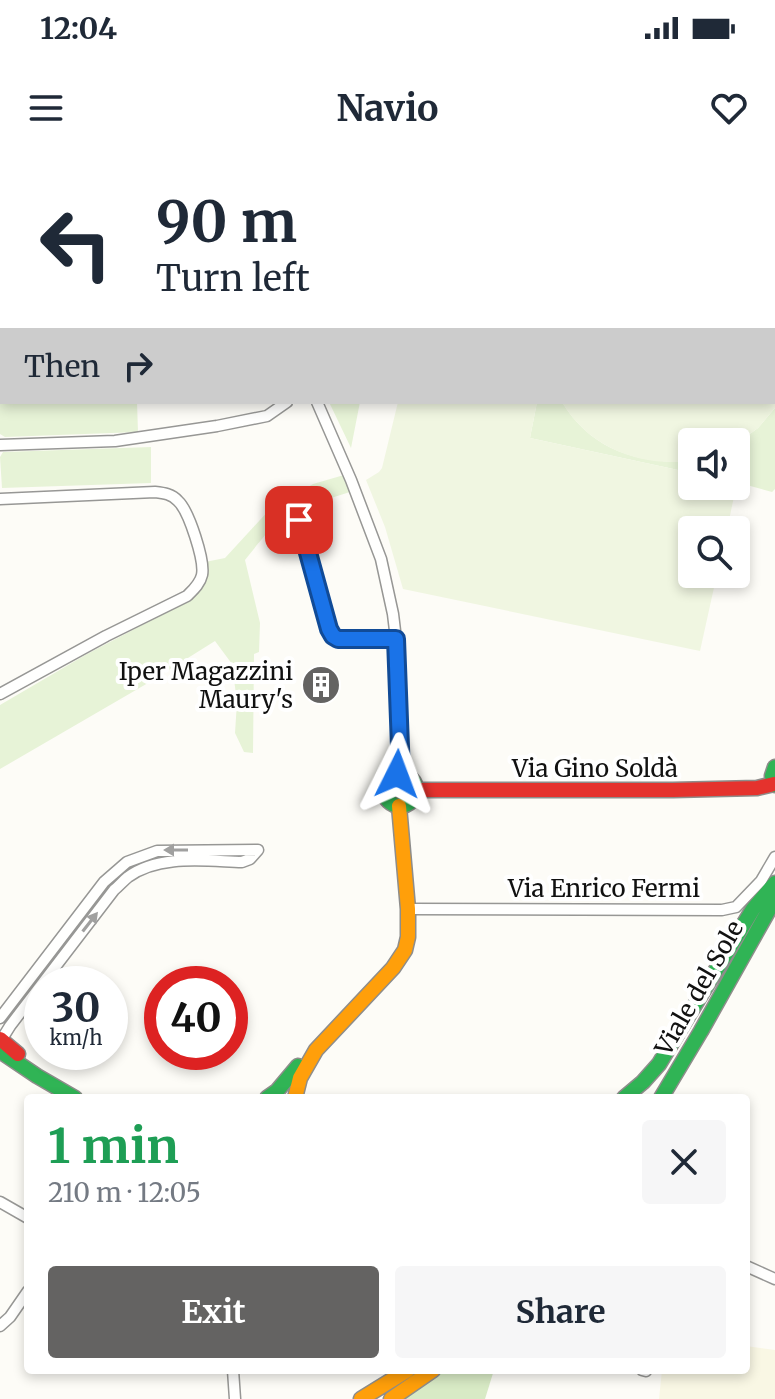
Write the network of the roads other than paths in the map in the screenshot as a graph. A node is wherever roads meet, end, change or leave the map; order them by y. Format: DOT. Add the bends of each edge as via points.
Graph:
graph roads {
  1 [pos="284,404"];
  2 [pos="318,404"];
  3 [pos="0,445"];
  4 [pos="0,499"];
  5 [pos="299,520"];
  6 [pos="396,639"];
  7 [pos="0,694"];
  8 [pos="775,767"];
  9 [pos="401,774"];
  10 [pos="775,785"];
  11 [pos="416,790"];
  12 [pos="399,806"];
  13 [pos="775,857"];
  14 [pos="775,883"];
  15 [pos="775,899"];
  16 [pos="408,909"];
  17 [pos="775,922"];
  18 [pos="40,966"];
  19 [pos="56,966"];
  20 [pos="24,987"];
  21 [pos="24,1008"];
  22 [pos="0,1018"];
  23 [pos="0,1043"];
  24 [pos="316,1050"];
  25 [pos="7,1061"];
  26 [pos="48,1081"];
  27 [pos="69,1094"];
  28 [pos="273,1094"];
  29 [pos="295,1094"];
  30 [pos="629,1094"];
  31 [pos="663,1094"];
  32 [pos="673,1094"];
  33 [pos="0,1202"];
  34 [pos="24,1216"];
  35 [pos="750,1268"];
  36 [pos="775,1279"];
  37 [pos="24,1297"];
  38 [pos="0,1326"];
  39 [pos="233,1374"];
  40 [pos="381,1374"];
  41 [pos="402,1374"];
  42 [pos="427,1374"];
  43 [pos="377,1390"];
  44 [pos="235,1399"];
  45 [pos="361,1399"];
  46 [pos="391,1399"];
  1 -- 3 [label="street" via="267,416 115,441"];
  2 -- 6 [label="street" via="381,559"];
  4 -- 7 [label="street" via="167,493 182,505 202,566 197,586 187,596"];
  5 -- 6 [label="street" via="333,636"];
  6 -- 9 [label="street"];
  8 -- 10 [label="street"];
  9 -- 11 [label="street" via="410,777"];
  9 -- 12 [label="street" via="390,777 384,787 388,801"];
  10 -- 11 [label="street, Via Gino Soldà"];
  11 -- 12 [label="street" via="411,802"];
  12 -- 16 [label="street"];
  13 -- 16 [label="street, Via Enrico Fermi" via="736,907 722,910"];
  14 -- 30 [label="street" via="753,909 659,1064"];
  15 -- 31 [label="street, Viale del Sole"];
  16 -- 24 [label="street" via="405,950"];
  17 -- 32 [label="street, Viale del Sole"];
  19 -- 18 [label="street, one-way" via="128,877 153,864 242,862 258,850 157,851 127,862 104,882"];
  20 -- 22 [label="street, one-way"];
  21 -- 23 [label="street"];
  23 -- 25 [label="street"];
  23 -- 26 [label="street"];
  24 -- 28 [label="street"];
  24 -- 29 [label="street" via="297,1080"];
  25 -- 26 [label="street"];
  26 -- 27 [label="street"];
  33 -- 34 [label="street"];
  35 -- 36 [label="street"];
  37 -- 38 [label="street"];
  39 -- 44 [label="street"];
  40 -- 43 [label="street"];
  41 -- 43 [label="street"];
  42 -- 46 [label="street"];
  43 -- 45 [label="street"];
}
